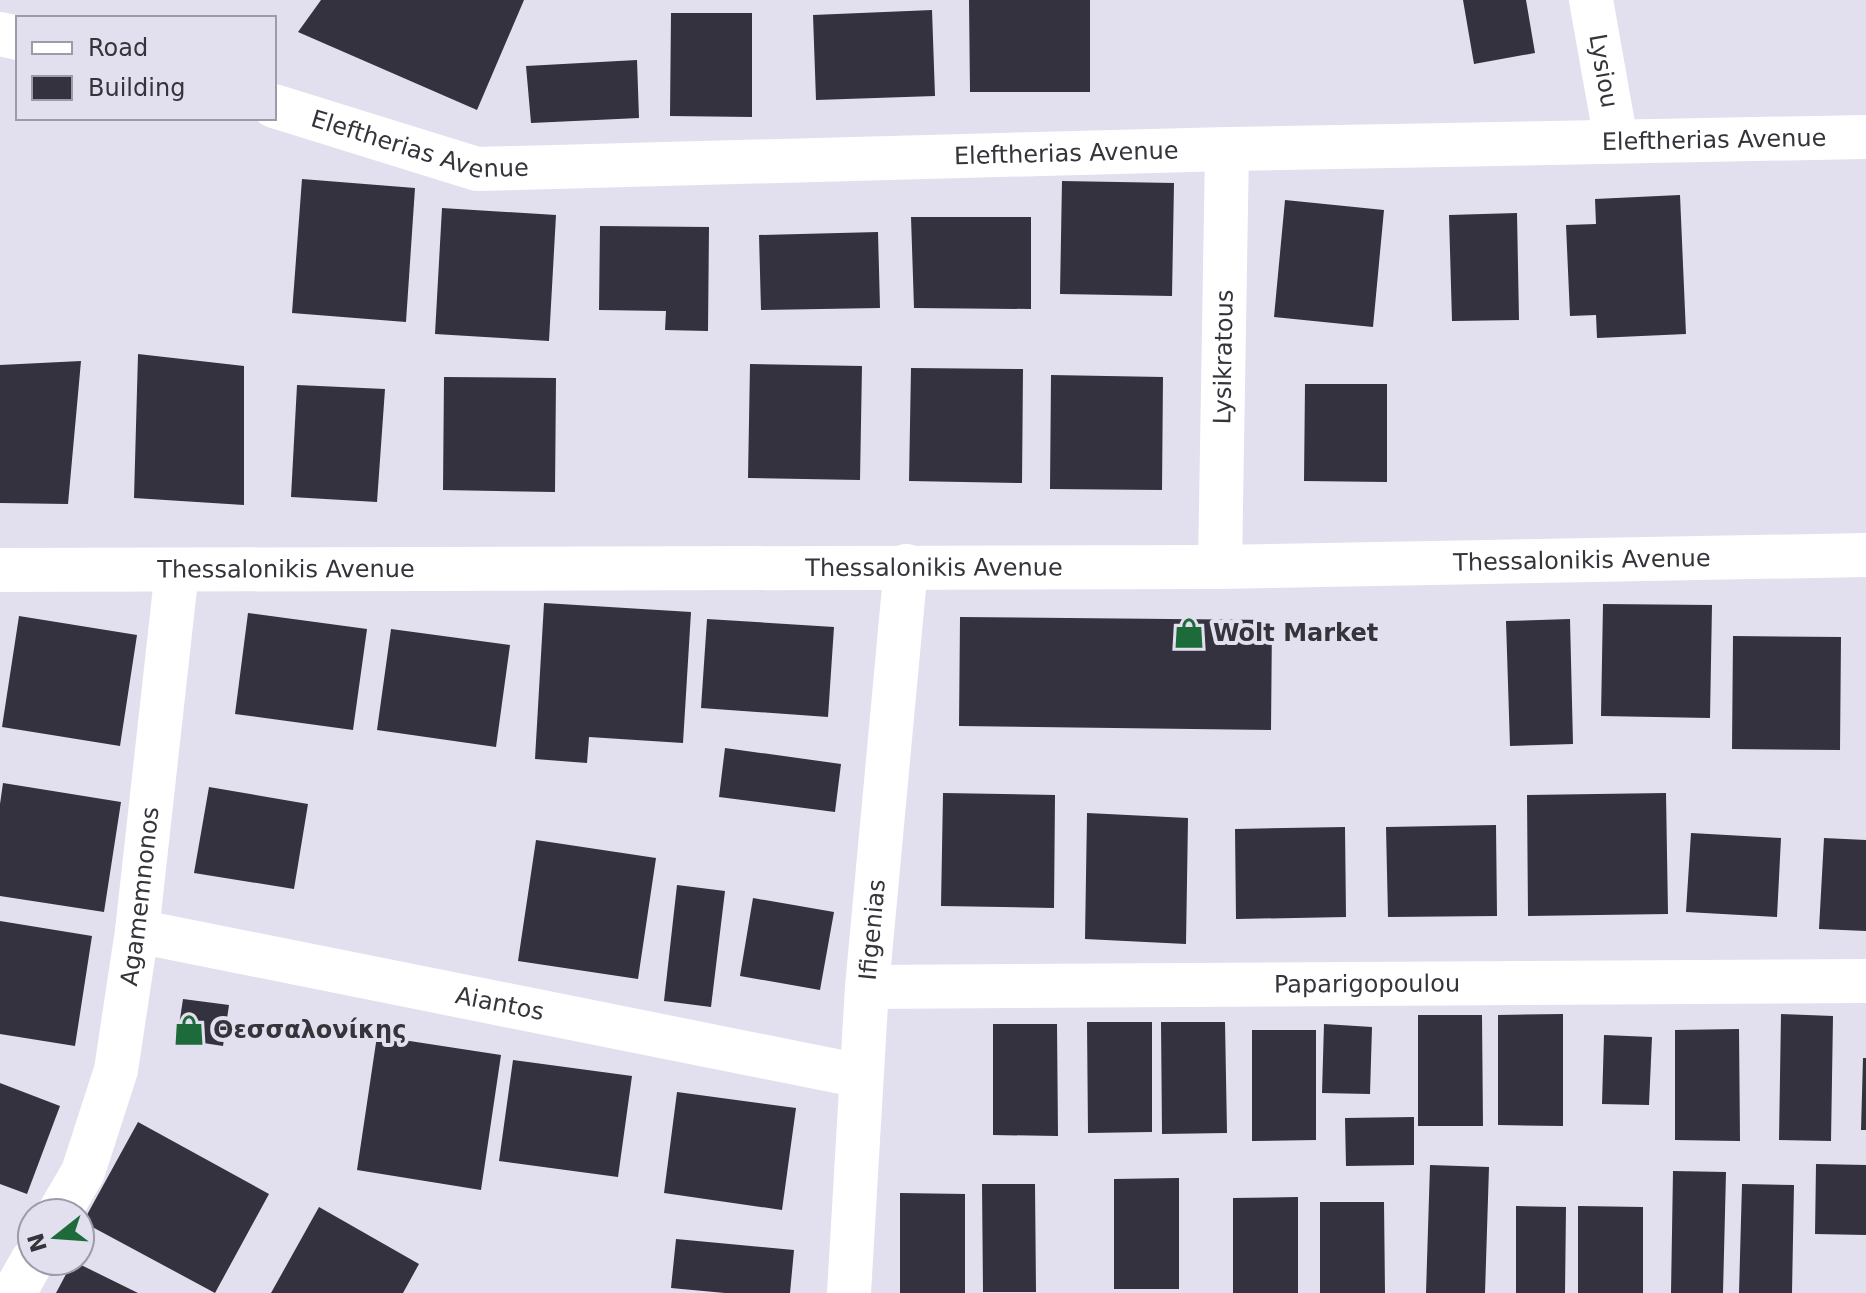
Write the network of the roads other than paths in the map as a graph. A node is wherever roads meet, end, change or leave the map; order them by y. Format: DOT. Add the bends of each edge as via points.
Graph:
graph roads {
  1 [pos="1591,0"];
  2 [pos="276,107"];
  3 [pos="1866,137"];
  4 [pos="1616,141"];
  5 [pos="1227,149"];
  6 [pos="1866,555"];
  7 [pos="906,566"];
  8 [pos="1220,567"];
  9 [pos="0,570"];
  10 [pos="177,570"];
  11 [pos="137,931"];
  12 [pos="1866,981"];
  13 [pos="867,987"];
  14 [pos="861,1076"];
  15 [pos="68,1197"];
  16 [pos="849,1293"];
  1 -- 4 [label="street, Lysiou"];
  2 -- 5 [label="street, Eleftherias Avenue" via="477,169"];
  3 -- 4 [label="street, Eleftherias Avenue"];
  4 -- 5 [label="street, Eleftherias Avenue"];
  5 -- 8 [label="street, Lysikratous"];
  6 -- 8 [label="street, Thessalonikis Avenue"];
  7 -- 8 [label="street, Thessalonikis Avenue"];
  7 -- 10 [label="street, Thessalonikis Avenue"];
  7 -- 13 [label="street, Ifigenias"];
  9 -- 10 [label="street, Thessalonikis Avenue"];
  10 -- 11 [label="street, Agamemnonos"];
  11 -- 14 [label="street, Aiantos"];
  11 -- 15 [label="street, Agamemnonos" via="116,1070 83,1172"];
  12 -- 13 [label="street, Paparigopoulou"];
  13 -- 14 [label="street, Ifigenias"];
  14 -- 16 [label="street, Ifigenias"];
}
